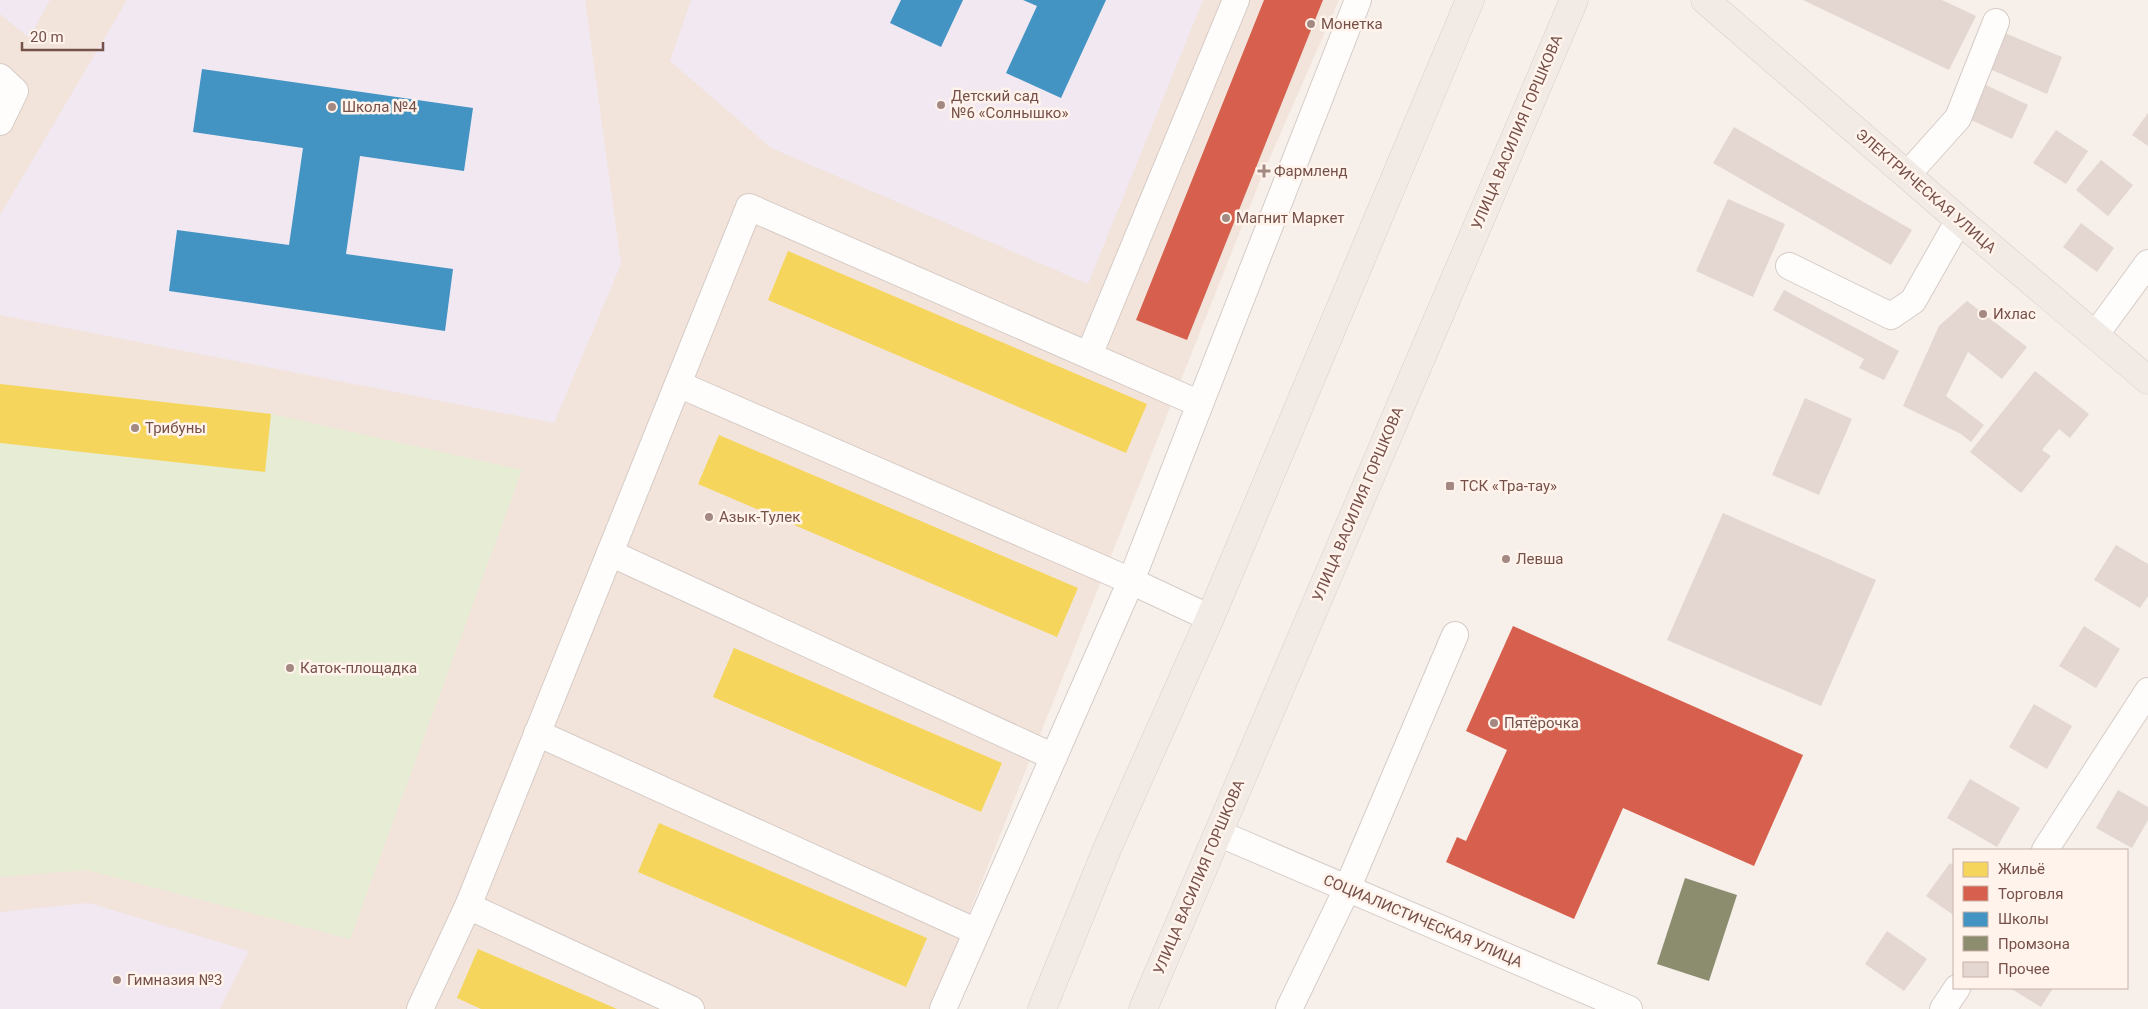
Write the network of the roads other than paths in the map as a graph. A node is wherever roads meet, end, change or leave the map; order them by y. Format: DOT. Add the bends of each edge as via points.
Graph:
graph roads {
  1 [pos="1236,0"];
  2 [pos="1358,0"];
  3 [pos="1574,0"];
  4 [pos="1705,0"];
  5 [pos="1467,1"];
  6 [pos="1996,22"];
  7 [pos="0,78"];
  8 [pos="0,122"];
  9 [pos="1907,175"];
  10 [pos="1959,220"];
  11 [pos="2148,263"];
  12 [pos="1788,266"];
  13 [pos="2096,334"];
  14 [pos="1090,356"];
  15 [pos="2148,380"];
  16 [pos="678,384"];
  17 [pos="1200,404"];
  18 [pos="610,553"];
  19 [pos="1131,581"];
  20 [pos="1210,618"];
  21 [pos="1455,635"];
  22 [pos="2148,691"];
  23 [pos="538,733"];
  24 [pos="1054,757"];
  25 [pos="1218,833"];
  26 [pos="2046,849"];
  27 [pos="1347,888"];
  28 [pos="468,906"];
  29 [pos="977,932"];
  30 [pos="1956,989"];
  31 [pos="420,1009"];
  32 [pos="691,1009"];
  33 [pos="943,1009"];
  34 [pos="1042,1009"];
  35 [pos="1142,1009"];
  36 [pos="1290,1009"];
  37 [pos="1629,1009"];
  38 [pos="1943,1009"];
  1 -- 14 [label="street"];
  2 -- 17 [label="street"];
  3 -- 25 [label="main road, УЛИЦА ВАСИЛИЯ ГОРШКОВА"];
  4 -- 9 [label="main road, ЭЛЕКТРИЧЕСКАЯ УЛИЦА"];
  5 -- 20 [label="main road"];
  6 -- 9 [label="street" via="1958,118"];
  7 -- 8 [label="street" via="15,92"];
  9 -- 10 [label="main road, ЭЛЕКТРИЧЕСКАЯ УЛИЦА"];
  10 -- 12 [label="street" via="1913,302 1890,316"];
  10 -- 13 [label="main road, ЭЛЕКТРИЧЕСКАЯ УЛИЦА"];
  11 -- 13 [label="street"];
  13 -- 15 [label="main road, ЭЛЕКТРИЧЕСКАЯ УЛИЦА"];
  14 -- 16 [label="street" via="749,207"];
  14 -- 17 [label="street"];
  16 -- 18 [label="street"];
  16 -- 19 [label="street"];
  17 -- 19 [label="street"];
  18 -- 23 [label="street"];
  18 -- 24 [label="street"];
  19 -- 20 [label="street"];
  19 -- 24 [label="street"];
  20 -- 34 [label="main road" via="1107,849"];
  21 -- 27 [label="street"];
  22 -- 26 [label="street"];
  23 -- 28 [label="street"];
  23 -- 29 [label="street"];
  24 -- 29 [label="street"];
  25 -- 27 [label="street, СОЦИАЛИСТИЧЕСКАЯ УЛИЦА"];
  25 -- 35 [label="main road, УЛИЦА ВАСИЛИЯ ГОРШКОВА"];
  27 -- 36 [label="street"];
  27 -- 37 [label="street, СОЦИАЛИСТИЧЕСКАЯ УЛИЦА"];
  28 -- 31 [label="street"];
  28 -- 32 [label="street"];
  29 -- 33 [label="street"];
  30 -- 38 [label="street"];
}
